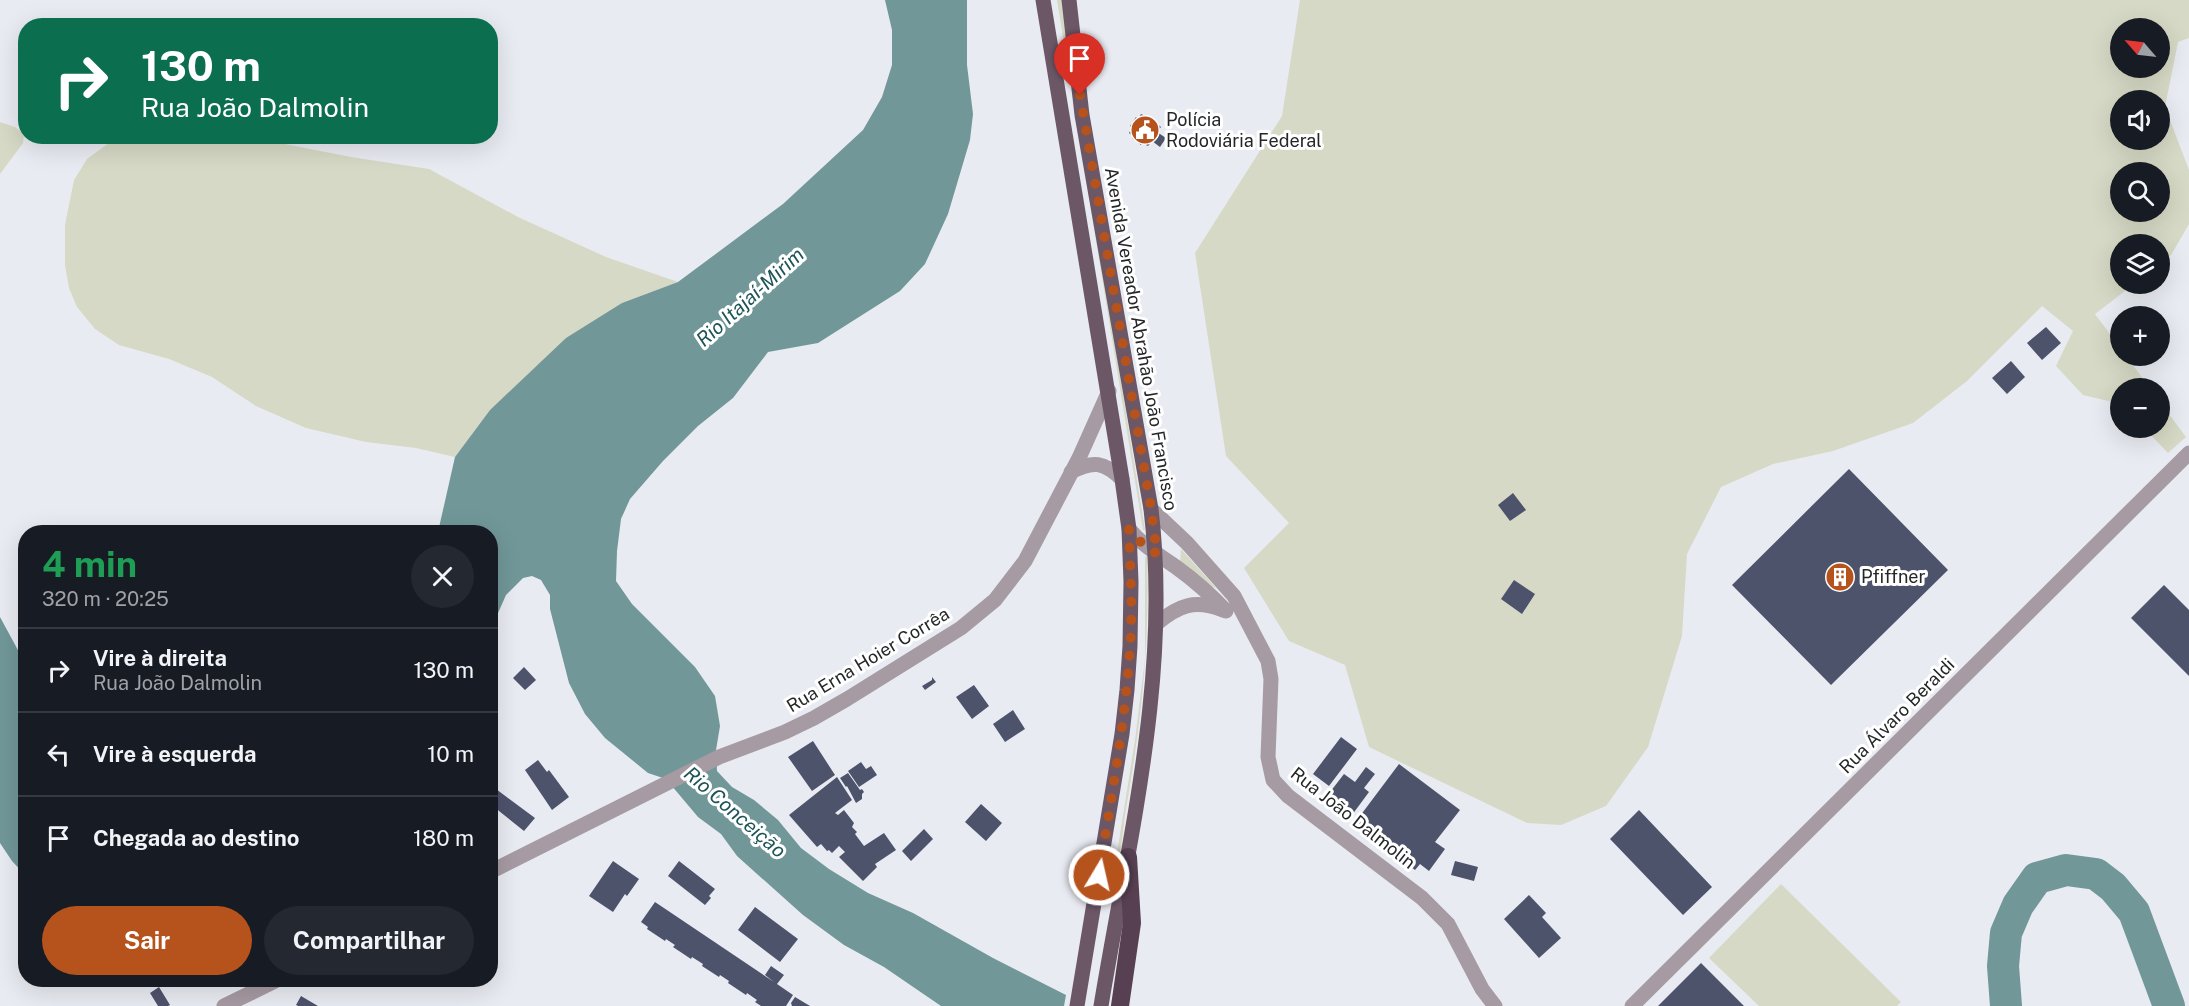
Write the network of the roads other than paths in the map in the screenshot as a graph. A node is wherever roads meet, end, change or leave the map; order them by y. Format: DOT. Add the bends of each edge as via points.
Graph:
graph roads {
  1 [pos="1043,0"];
  2 [pos="1069,0"];
  3 [pos="1109,390"];
  4 [pos="2189,453"];
  5 [pos="1071,472"];
  6 [pos="1122,479"];
  7 [pos="1151,508"];
  8 [pos="1129,529"];
  9 [pos="1157,554"];
  10 [pos="1226,611"];
  11 [pos="1156,624"];
  12 [pos="1253,635"];
  13 [pos="1128,857"];
  14 [pos="498,868"];
  15 [pos="1116,974"];
  16 [pos="263,987"];
  17 [pos="224,1006"];
  18 [pos="1077,1006"];
  19 [pos="1101,1006"];
  20 [pos="1120,1006"];
  21 [pos="1495,1006"];
  22 [pos="1632,1006"];
  1 -- 3 [label="main road"];
  2 -- 7 [label="main road, Avenida Vereador Abrahão João Francisco" via="1082,115"];
  3 -- 5 [label="street, Rua Erna Hoier Corrêa"];
  3 -- 6 [label="main road"];
  4 -- 22 [label="street, Rua Álvaro Beraldi"];
  5 -- 6 [label="street" via="1092,463"];
  5 -- 14 [label="street, Rua Erna Hoier Corrêa" via="1025,561 1003,592 961,628 785,732 719,757"];
  6 -- 8 [label="main road"];
  7 -- 9 [label="main road, Avenida Vereador Abrahão João Francisco"];
  7 -- 12 [label="street, Rua João Dalmolin" via="1234,596"];
  8 -- 9 [label="street, Rua João Dalmolin"];
  8 -- 18 [label="main road" via="1127,690"];
  9 -- 10 [label="street, Rua João Dalmolin"];
  9 -- 11 [label="main road, Avenida Vereador Abrahão João Francisco"];
  10 -- 11 [label="street" via="1191,605 1176,609"];
  10 -- 12 [label="street, Rua João Dalmolin"];
  11 -- 13 [label="main road, Avenida Vereador Abrahão João Francisco" via="1152,700"];
  12 -- 21 [label="street, Rua João Dalmolin" via="1270,670 1267,749 1273,780 1288,796 1422,898 1448,924"];
  13 -- 15 [label="highway" via="1132,922"];
  15 -- 19 [label="main road"];
  15 -- 20 [label="highway"];
  16 -- 17 [label="street"];
}
